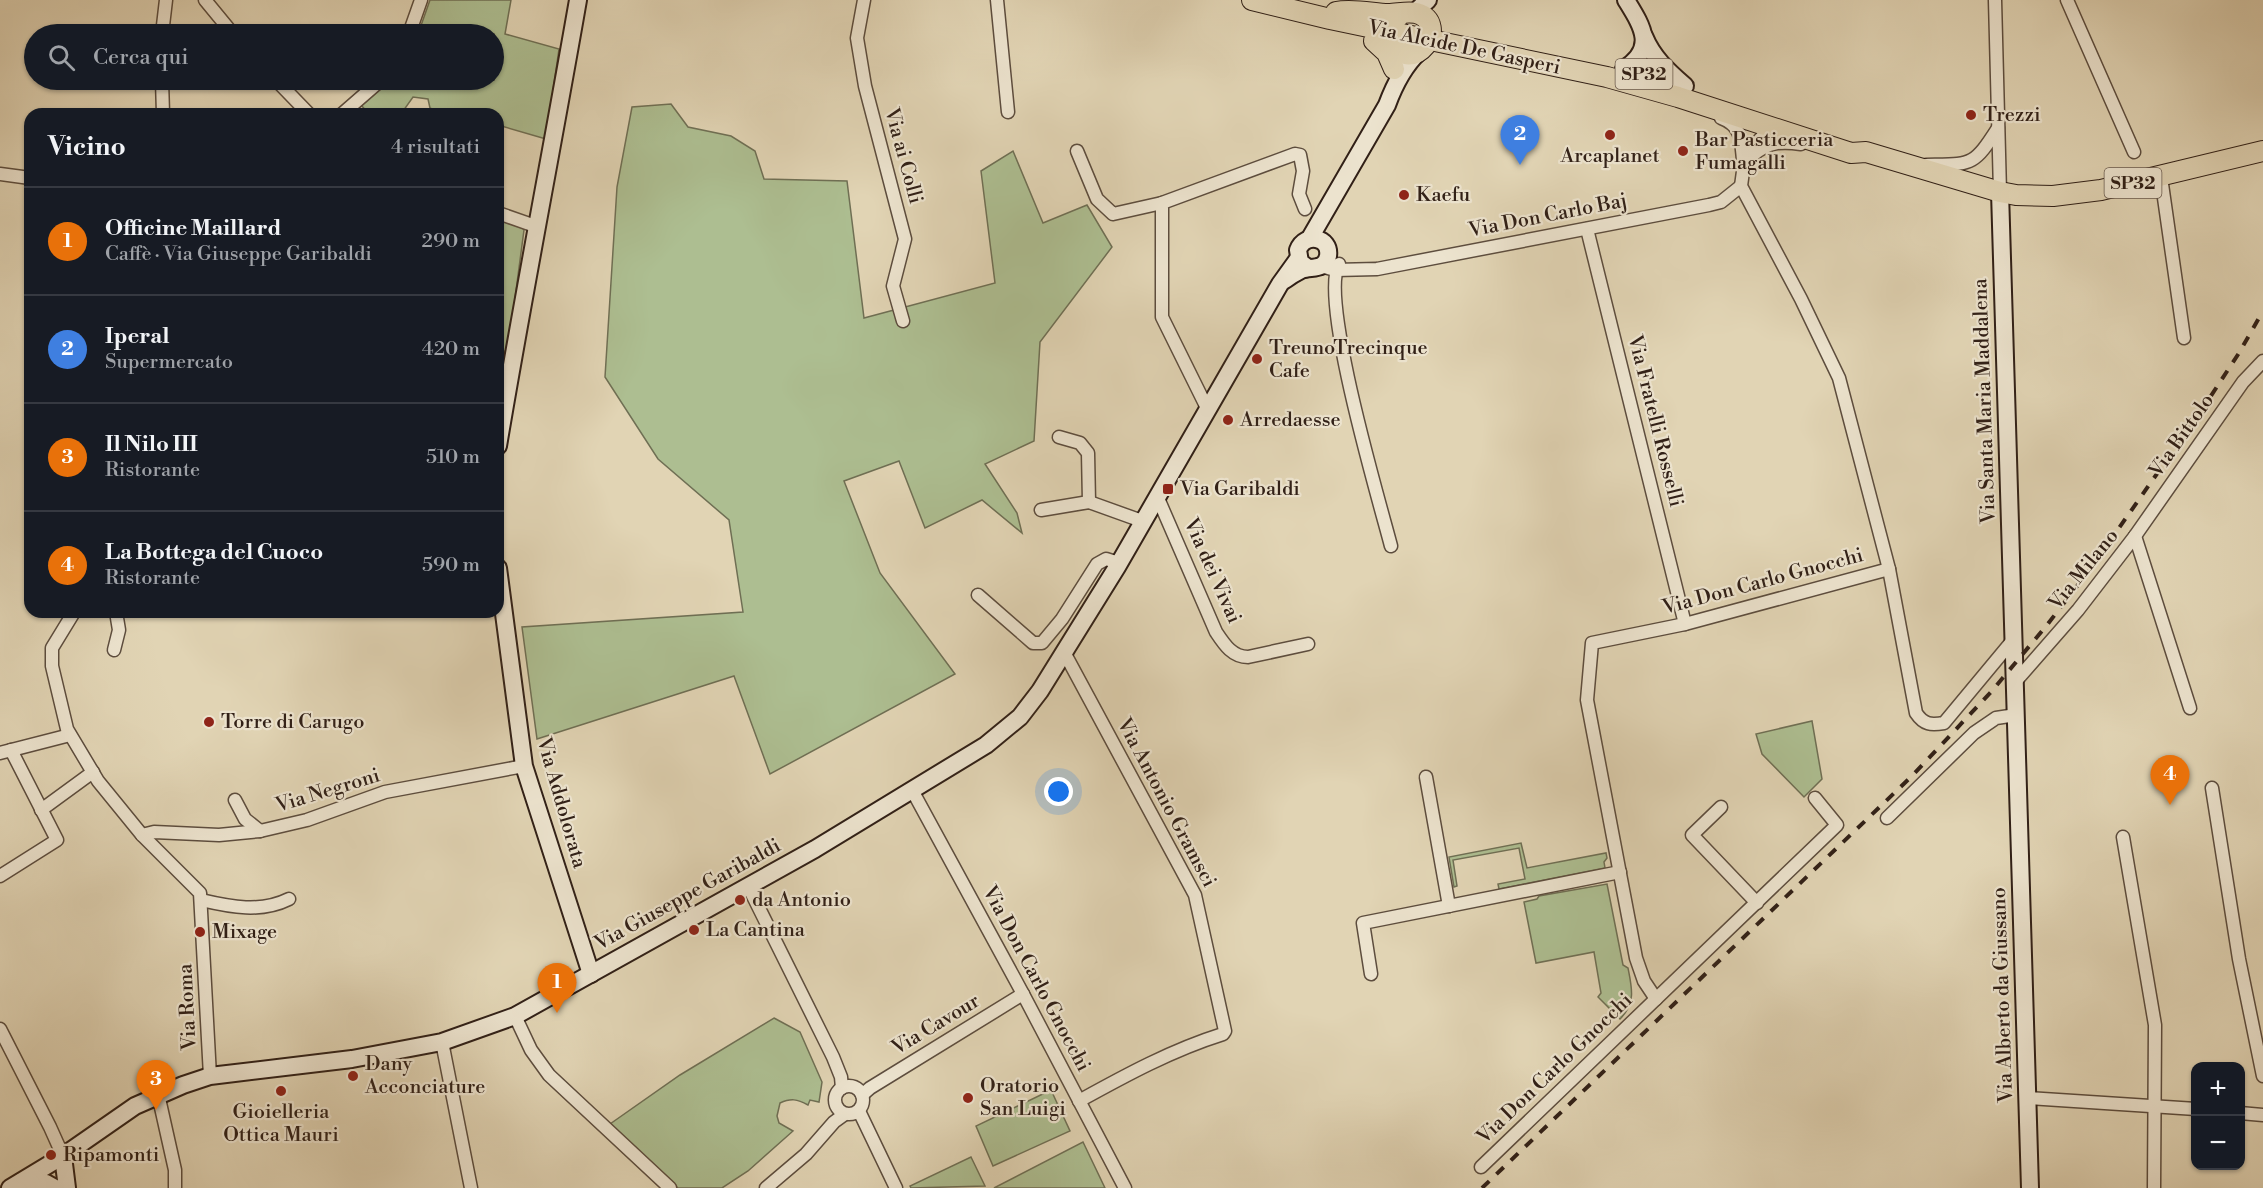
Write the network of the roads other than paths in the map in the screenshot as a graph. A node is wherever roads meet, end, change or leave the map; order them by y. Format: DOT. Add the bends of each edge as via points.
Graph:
graph roads {
  1 [pos="166,0"];
  2 [pos="205,0"];
  3 [pos="421,0"];
  4 [pos="578,0"];
  5 [pos="864,0"];
  6 [pos="997,0"];
  7 [pos="1252,0"];
  8 [pos="1260,0"];
  9 [pos="1626,0"];
  10 [pos="1995,0"];
  11 [pos="2067,0"];
  12 [pos="1330,16"];
  13 [pos="1402,21"];
  14 [pos="163,24"];
  15 [pos="225,24"];
  16 [pos="413,24"];
  17 [pos="1644,36"];
  18 [pos="1426,41"];
  19 [pos="1616,73"];
  20 [pos="1393,79"];
  21 [pos="1685,86"];
  22 [pos="162,90"];
  23 [pos="286,90"];
  24 [pos="370,90"];
  25 [pos="163,108"];
  26 [pos="303,108"];
  27 [pos="349,108"];
  28 [pos="1008,112"];
  29 [pos="1998,128"];
  30 [pos="1783,136"];
  31 [pos="1855,148"];
  32 [pos="1077,151"];
  33 [pos="2263,151"];
  34 [pos="2134,152"];
  35 [pos="1744,164"];
  36 [pos="1910,165"];
  37 [pos="0,174"];
  38 [pos="24,177"];
  39 [pos="2161,177"];
  40 [pos="1741,186"];
  41 [pos="2000,192"];
  42 [pos="1162,203"];
  43 [pos="1305,209"];
  44 [pos="504,215"];
  45 [pos="538,227"];
  46 [pos="1587,229"];
  47 [pos="1320,259"];
  48 [pos="1335,300"];
  49 [pos="903,321"];
  50 [pos="2184,338"];
  51 [pos="2263,361"];
  52 [pos="505,363"];
  53 [pos="1208,408"];
  54 [pos="1059,437"];
  55 [pos="1158,496"];
  56 [pos="1089,502"];
  57 [pos="1041,510"];
  58 [pos="1142,521"];
  59 [pos="2135,536"];
  60 [pos="1391,546"];
  61 [pos="1119,563"];
  62 [pos="1888,569"];
  63 [pos="978,596"];
  64 [pos="504,614"];
  65 [pos="70,618"];
  66 [pos="117,618"];
  67 [pos="1685,624"];
  68 [pos="2013,640"];
  69 [pos="1308,644"];
  70 [pos="114,650"];
  71 [pos="1064,652"];
  72 [pos="2015,682"];
  73 [pos="2190,708"];
  74 [pos="2016,715"];
  75 [pos="70,735"];
  76 [pos="6,752"];
  77 [pos="524,766"];
  78 [pos="93,772"];
  79 [pos="1426,777"];
  80 [pos="2212,788"];
  81 [pos="912,790"];
  82 [pos="1815,798"];
  83 [pos="235,800"];
  84 [pos="2019,802"];
  85 [pos="1720,807"];
  86 [pos="41,810"];
  87 [pos="1887,818"];
  88 [pos="260,831"];
  89 [pos="142,835"];
  90 [pos="2122,837"];
  91 [pos="1620,872"];
  92 [pos="0,876"];
  93 [pos="748,886"];
  94 [pos="289,898"];
  95 [pos="201,900"];
  96 [pos="1757,903"];
  97 [pos="1449,906"];
  98 [pos="591,974"];
  99 [pos="1371,975"];
  100 [pos="1023,994"];
  101 [pos="1656,999"];
  102 [pos="515,1016"];
  103 [pos="0,1029"];
  104 [pos="442,1042"];
  105 [pos="210,1076"];
  106 [pos="2263,1076"];
  107 [pos="844,1086"];
  108 [pos="864,1092"];
  109 [pos="158,1094"];
  110 [pos="2027,1098"];
  111 [pos="1079,1101"];
  112 [pos="2156,1105"];
  113 [pos="2191,1108"];
  114 [pos="852,1112"];
  115 [pos="2245,1113"];
  116 [pos="2263,1114"];
  117 [pos="63,1156"];
  118 [pos="1481,1167"];
  119 [pos="16,1185"];
  120 [pos="55,1188"];
  121 [pos="67,1188"];
  122 [pos="176,1188"];
  123 [pos="471,1188"];
  124 [pos="670,1188"];
  125 [pos="766,1188"];
  126 [pos="896,1188"];
  127 [pos="1125,1188"];
  128 [pos="2030,1188"];
  129 [pos="2154,1188"];
  1 -- 14 [label="street"];
  2 -- 15 [label="street"];
  3 -- 16 [label="street"];
  4 -- 45 [label="street"];
  5 -- 49 [label="street, Via ai Colli" via="857,38 865,86 904,239 892,286"];
  6 -- 28 [label="street"];
  7 -- 12 [label="main road, Via Alcide De Gasperi / SP32"];
  8 -- 12 [label="main road, Via Alcide De Gasperi / SP32"];
  9 -- 17 [label="street"];
  10 -- 29 [label="street, Via Santa Maria Maddalena"];
  11 -- 34 [label="street"];
  12 -- 13 [label="main road, Via Alcide De Gasperi / SP32"];
  12 -- 20 [label="main road" via="1337,27 1378,44 1387,53"];
  13 -- 18 [label="main road, Via Alcide De Gasperi / SP32"];
  13 -- 18 [label="main road" via="1426,20"];
  13 -- 20 [label="street"];
  17 -- 19 [label="street" via="1636,61"];
  17 -- 21 [label="street" via="1654,56"];
  18 -- 19 [label="main road, Via Alcide De Gasperi / SP32"];
  18 -- 19 [label="main road, Via Alcide De Gasperi / SP32" via="1480,47"];
  18 -- 20 [label="street, Via Giuseppe Garibaldi"];
  19 -- 21 [label="main road, Via Alcide De Gasperi / SP32"];
  19 -- 30 [label="main road, Via Alcide De Gasperi / SP32"];
  19 -- 35 [label="street, Via Alcide De Gasperi" via="1618,86 1724,119 1735,126 1742,142"];
  20 -- 47 [label="street, Via Giuseppe Garibaldi" via="1387,105 1325,213"];
  21 -- 31 [label="main road, Via Alcide De Gasperi / SP32"];
  22 -- 25 [label="street"];
  23 -- 26 [label="street"];
  24 -- 27 [label="street"];
  29 -- 36 [label="street" via="1980,155 1969,162"];
  29 -- 41 [label="street, Via Santa Maria Maddalena"];
  30 -- 31 [label="main road, Via Alcide De Gasperi" via="1798,129 1845,141"];
  30 -- 35 [label="street" via="1767,134 1754,144"];
  31 -- 36 [label="main road, Via Alcide De Gasperi / SP32"];
  32 -- 42 [label="street" via="1096,199 1113,214"];
  33 -- 39 [label="main road, Via Alcide De Gasperi / SP32"];
  35 -- 40 [label="street"];
  36 -- 41 [label="main road, Via Alcide De Gasperi / SP32"];
  37 -- 38 [label="street"];
  39 -- 41 [label="main road, Via Alcide De Gasperi / SP32" via="2064,195"];
  39 -- 50 [label="street"];
  40 -- 46 [label="street, Via Don Carlo Baj" via="1709,205"];
  40 -- 62 [label="street" via="1839,378"];
  41 -- 68 [label="street, Via Santa Maria Maddalena"];
  42 -- 43 [label="street" via="1295,154 1303,161 1299,194"];
  42 -- 53 [label="street" via="1162,317"];
  44 -- 45 [label="street"];
  45 -- 52 [label="street"];
  46 -- 47 [label="street, Via Don Carlo Baj" via="1377,268 1356,269"];
  46 -- 67 [label="street, Via Fratelli Rosselli"];
  47 -- 48 [label="street"];
  47 -- 48 [label="street"];
  47 -- 53 [label="street, Via Giuseppe Garibaldi" via="1280,284"];
  48 -- 60 [label="street" via="1348,377"];
  51 -- 59 [label="street, Via Bittolo" via="2243,382"];
  53 -- 55 [label="street, Via Giuseppe Garibaldi"];
  54 -- 56 [label="street" via="1080,442 1088,453"];
  55 -- 58 [label="street, Via Giuseppe Garibaldi"];
  55 -- 69 [label="street, Via dei Vivai" via="1216,632 1226,646 1240,657 1248,657"];
  56 -- 57 [label="street"];
  56 -- 58 [label="street"];
  58 -- 61 [label="street, Via Giuseppe Garibaldi"];
  59 -- 72 [label="street, Via Milano"];
  59 -- 73 [label="street, Via Milano"];
  61 -- 63 [label="street" via="1106,559 1097,564 1042,643 1033,643"];
  61 -- 71 [label="street, Via Giuseppe Garibaldi"];
  62 -- 67 [label="street, Via Don Carlo Gnocchi"];
  62 -- 68 [label="street, Via Don Carlo Gnocchi" via="1916,713 1922,722 1944,723"];
  64 -- 77 [label="street, Via Addolorata"];
  65 -- 75 [label="street" via="52,648 52,666"];
  66 -- 70 [label="street" via="119,630"];
  67 -- 91 [label="street, Via Don Carlo Gnocchi" via="1592,643 1587,700"];
  68 -- 72 [label="street, Via Santa Maria Maddalena"];
  71 -- 81 [label="street, Via Giuseppe Garibaldi" via="1020,717 986,745"];
  71 -- 111 [label="street, Via Antonio Gramsci" via="1195,895 1225,1031 1141,1067"];
  72 -- 74 [label="street, Via Santa Maria Maddalena"];
  74 -- 84 [label="street, Via Santa Maria Maddalena"];
  74 -- 87 [label="street" via="1996,718 1974,733"];
  75 -- 76 [label="street"];
  75 -- 78 [label="street"];
  76 -- 86 [label="street"];
  77 -- 88 [label="street, Via Negroni" via="385,792 307,820"];
  77 -- 98 [label="street, Via Addolorata"];
  78 -- 86 [label="street"];
  78 -- 89 [label="street"];
  79 -- 97 [label="street"];
  80 -- 106 [label="street" via="2239,959"];
  81 -- 93 [label="street, Via Giuseppe Garibaldi"];
  81 -- 100 [label="street, Via Don Carlo Gnocchi"];
  82 -- 96 [label="street, Via Don Carlo Gnocchi" via="1837,825"];
  83 -- 88 [label="street" via="245,819"];
  84 -- 110 [label="street, Via Alberto da Giussano"];
  85 -- 96 [label="street" via="1692,835"];
  86 -- 92 [label="street" via="57,840"];
  88 -- 89 [label="street, Via Negroni" via="219,836 154,831"];
  89 -- 95 [label="street" via="198,889"];
  90 -- 112 [label="street" via="2155,1025"];
  91 -- 97 [label="street"];
  91 -- 101 [label="street, Via Don Carlo Gnocchi" via="1640,969"];
  93 -- 98 [label="street, Via Giuseppe Garibaldi"];
  93 -- 107 [label="street"];
  94 -- 95 [label="street" via="254,908 226,907"];
  95 -- 105 [label="street, Via Roma"];
  96 -- 101 [label="street, Via Don Carlo Gnocchi"];
  97 -- 99 [label="street" via="1363,923"];
  98 -- 102 [label="street, Via Giuseppe Garibaldi"];
  100 -- 108 [label="street, Via Cavour"];
  100 -- 111 [label="street, Via Don Carlo Gnocchi"];
  101 -- 118 [label="street, Via Don Carlo Gnocchi"];
  102 -- 104 [label="street, Via Giuseppe Garibaldi"];
  102 -- 124 [label="street" via="531,1050 549,1075"];
  103 -- 117 [label="street"];
  104 -- 105 [label="street, Via Giuseppe Garibaldi" via="352,1059"];
  104 -- 123 [label="street"];
  105 -- 109 [label="street, Via Giuseppe Garibaldi"];
  107 -- 108 [label="street"];
  107 -- 114 [label="street" via="835,1096"];
  108 -- 114 [label="street" via="863,1104"];
  109 -- 117 [label="street, Via Giuseppe Garibaldi"];
  109 -- 122 [label="street"];
  110 -- 112 [label="street"];
  110 -- 128 [label="street, Via Alberto da Giussano"];
  111 -- 127 [label="street, Via Don Carlo Gnocchi"];
  112 -- 113 [label="street"];
  112 -- 129 [label="street"];
  114 -- 125 [label="street" via="834,1122 806,1154"];
  114 -- 126 [label="street"];
  115 -- 116 [label="street"];
  117 -- 119 [label="street, Via Giuseppe Garibaldi"];
  117 -- 121 [label="street"];
  119 -- 120 [label="street" via="38,1181"];
}
